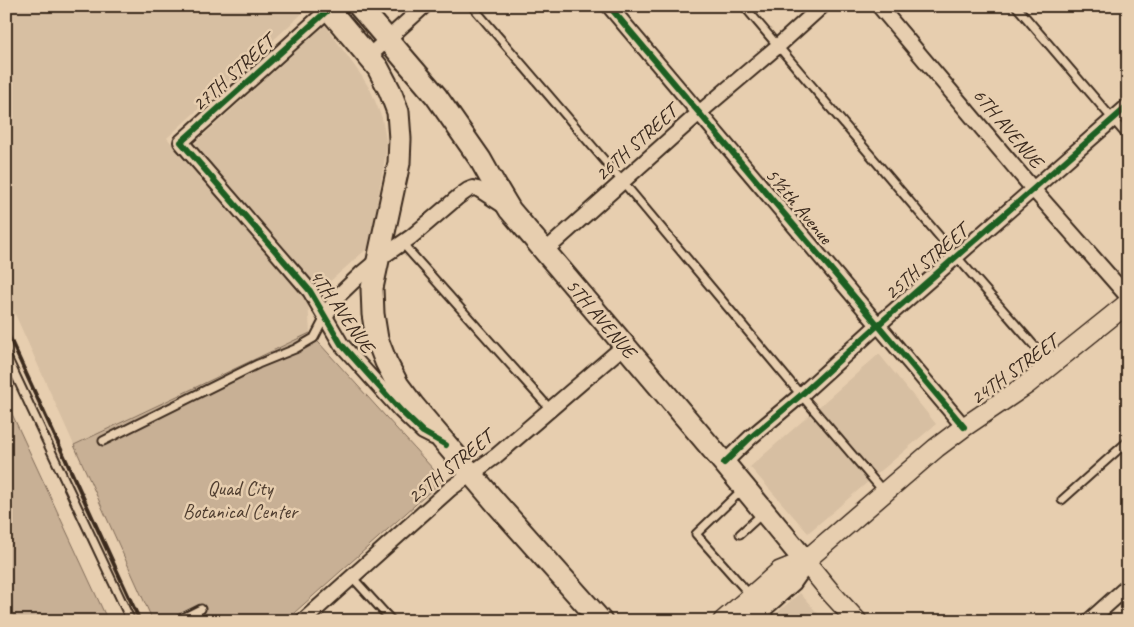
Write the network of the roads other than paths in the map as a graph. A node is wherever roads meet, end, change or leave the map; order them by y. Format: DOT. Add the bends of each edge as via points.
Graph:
graph roads {
  1 [pos="359,6"];
  2 [pos="424,6"];
  3 [pos="472,6"];
  4 [pos="609,6"];
  5 [pos="744,6"];
  6 [pos="822,6"];
  7 [pos="879,6"];
  8 [pos="1016,6"];
  9 [pos="328,8"];
  10 [pos="388,40"];
  11 [pos="778,46"];
  12 [pos="368,57"];
  13 [pos="1128,106"];
  14 [pos="698,113"];
  15 [pos="1113,118"];
  16 [pos="1128,136"];
  17 [pos="181,142"];
  18 [pos="623,182"];
  19 [pos="1033,189"];
  20 [pos="510,210"];
  21 [pos="402,243"];
  22 [pos="545,251"];
  23 [pos="956,256"];
  24 [pos="379,259"];
  25 [pos="1128,297"];
  26 [pos="1128,303"];
  27 [pos="325,316"];
  28 [pos="878,325"];
  29 [pos="624,346"];
  30 [pos="6,355"];
  31 [pos="1051,365"];
  32 [pos="801,395"];
  33 [pos="550,410"];
  34 [pos="964,426"];
  35 [pos="103,441"];
  36 [pos="1128,441"];
  37 [pos="446,445"];
  38 [pos="724,463"];
  39 [pos="475,479"];
  40 [pos="744,487"];
  41 [pos="884,492"];
  42 [pos="1062,500"];
  43 [pos="765,512"];
  44 [pos="740,534"];
  45 [pos="805,562"];
  46 [pos="352,577"];
  47 [pos="1128,586"];
  48 [pos="201,609"];
  49 [pos="758,611"];
  50 [pos="131,621"];
  51 [pos="177,621"];
  52 [pos="303,621"];
  53 [pos="392,621"];
  54 [pos="601,621"];
  55 [pos="724,621"];
  56 [pos="858,621"];
  57 [pos="1088,621"];
  1 -- 10 [label="main road, 5TH AVENUE"];
  2 -- 10 [label="street"];
  3 -- 18 [label="lane"];
  4 -- 14 [label="street, 5½th Avenue"];
  5 -- 11 [label="lane"];
  6 -- 11 [label="street, 26TH STREET"];
  7 -- 19 [label="street, 6TH AVENUE"];
  8 -- 15 [label="lane"];
  9 -- 12 [label="main road"];
  9 -- 17 [label="street, 27TH STREET"];
  10 -- 12 [label="street"];
  10 -- 20 [label="main road, 5TH AVENUE" via="436,96 480,159"];
  11 -- 14 [label="street, 26TH STREET"];
  11 -- 23 [label="lane"];
  12 -- 24 [label="main road" via="390,91 398,112 400,139"];
  13 -- 15 [label="street, 25TH STREET"];
  14 -- 18 [label="street, 26TH STREET"];
  14 -- 28 [label="street, 5½th Avenue"];
  15 -- 16 [label="lane"];
  15 -- 19 [label="street, 25TH STREET"];
  17 -- 27 [label="street, 4TH AVENUE" via="310,291"];
  18 -- 22 [label="street, 26TH STREET"];
  18 -- 32 [label="lane"];
  19 -- 23 [label="street, 25TH STREET"];
  19 -- 25 [label="street, 6TH AVENUE"];
  20 -- 21 [label="street" via="473,188"];
  20 -- 22 [label="main road, 5TH AVENUE"];
  21 -- 24 [label="street"];
  21 -- 33 [label="lane"];
  22 -- 29 [label="main road, 5TH AVENUE"];
  23 -- 28 [label="street, 25TH STREET"];
  23 -- 31 [label="lane"];
  24 -- 27 [label="street" via="337,297"];
  24 -- 37 [label="main road" via="372,288 377,339 398,385"];
  26 -- 31 [label="street, 24TH STREET"];
  27 -- 35 [label="lane" via="314,338"];
  27 -- 37 [label="street, 4TH AVENUE" via="342,344 400,411 423,432"];
  28 -- 32 [label="street, 25TH STREET"];
  28 -- 34 [label="street, 5½th Avenue"];
  29 -- 33 [label="street, 25TH STREET"];
  29 -- 38 [label="main road, 5TH AVENUE"];
  30 -- 50 [label="lane"];
  31 -- 34 [label="street, 24TH STREET"];
  32 -- 38 [label="street, 25TH STREET"];
  32 -- 41 [label="lane"];
  33 -- 39 [label="street, 25TH STREET" via="496,456"];
  34 -- 41 [label="street, 24TH STREET"];
  36 -- 42 [label="lane"];
  37 -- 39 [label="main road"];
  38 -- 40 [label="main road, 5TH AVENUE"];
  39 -- 46 [label="street, 25TH STREET" via="450,489"];
  39 -- 54 [label="main road"];
  40 -- 43 [label="main road, 5TH AVENUE"];
  40 -- 49 [label="lane" via="696,534"];
  41 -- 45 [label="street, 24TH STREET"];
  43 -- 44 [label="lane"];
  43 -- 45 [label="main road, 5TH AVENUE"];
  45 -- 49 [label="main road, 24TH STREET" via="791,581"];
  45 -- 56 [label="street, 5TH AVENUE"];
  46 -- 52 [label="street, 25TH STREET"];
  46 -- 53 [label="lane"];
  47 -- 57 [label="street"];
  48 -- 51 [label="lane"];
  49 -- 55 [label="street, 24TH STREET"];
}
